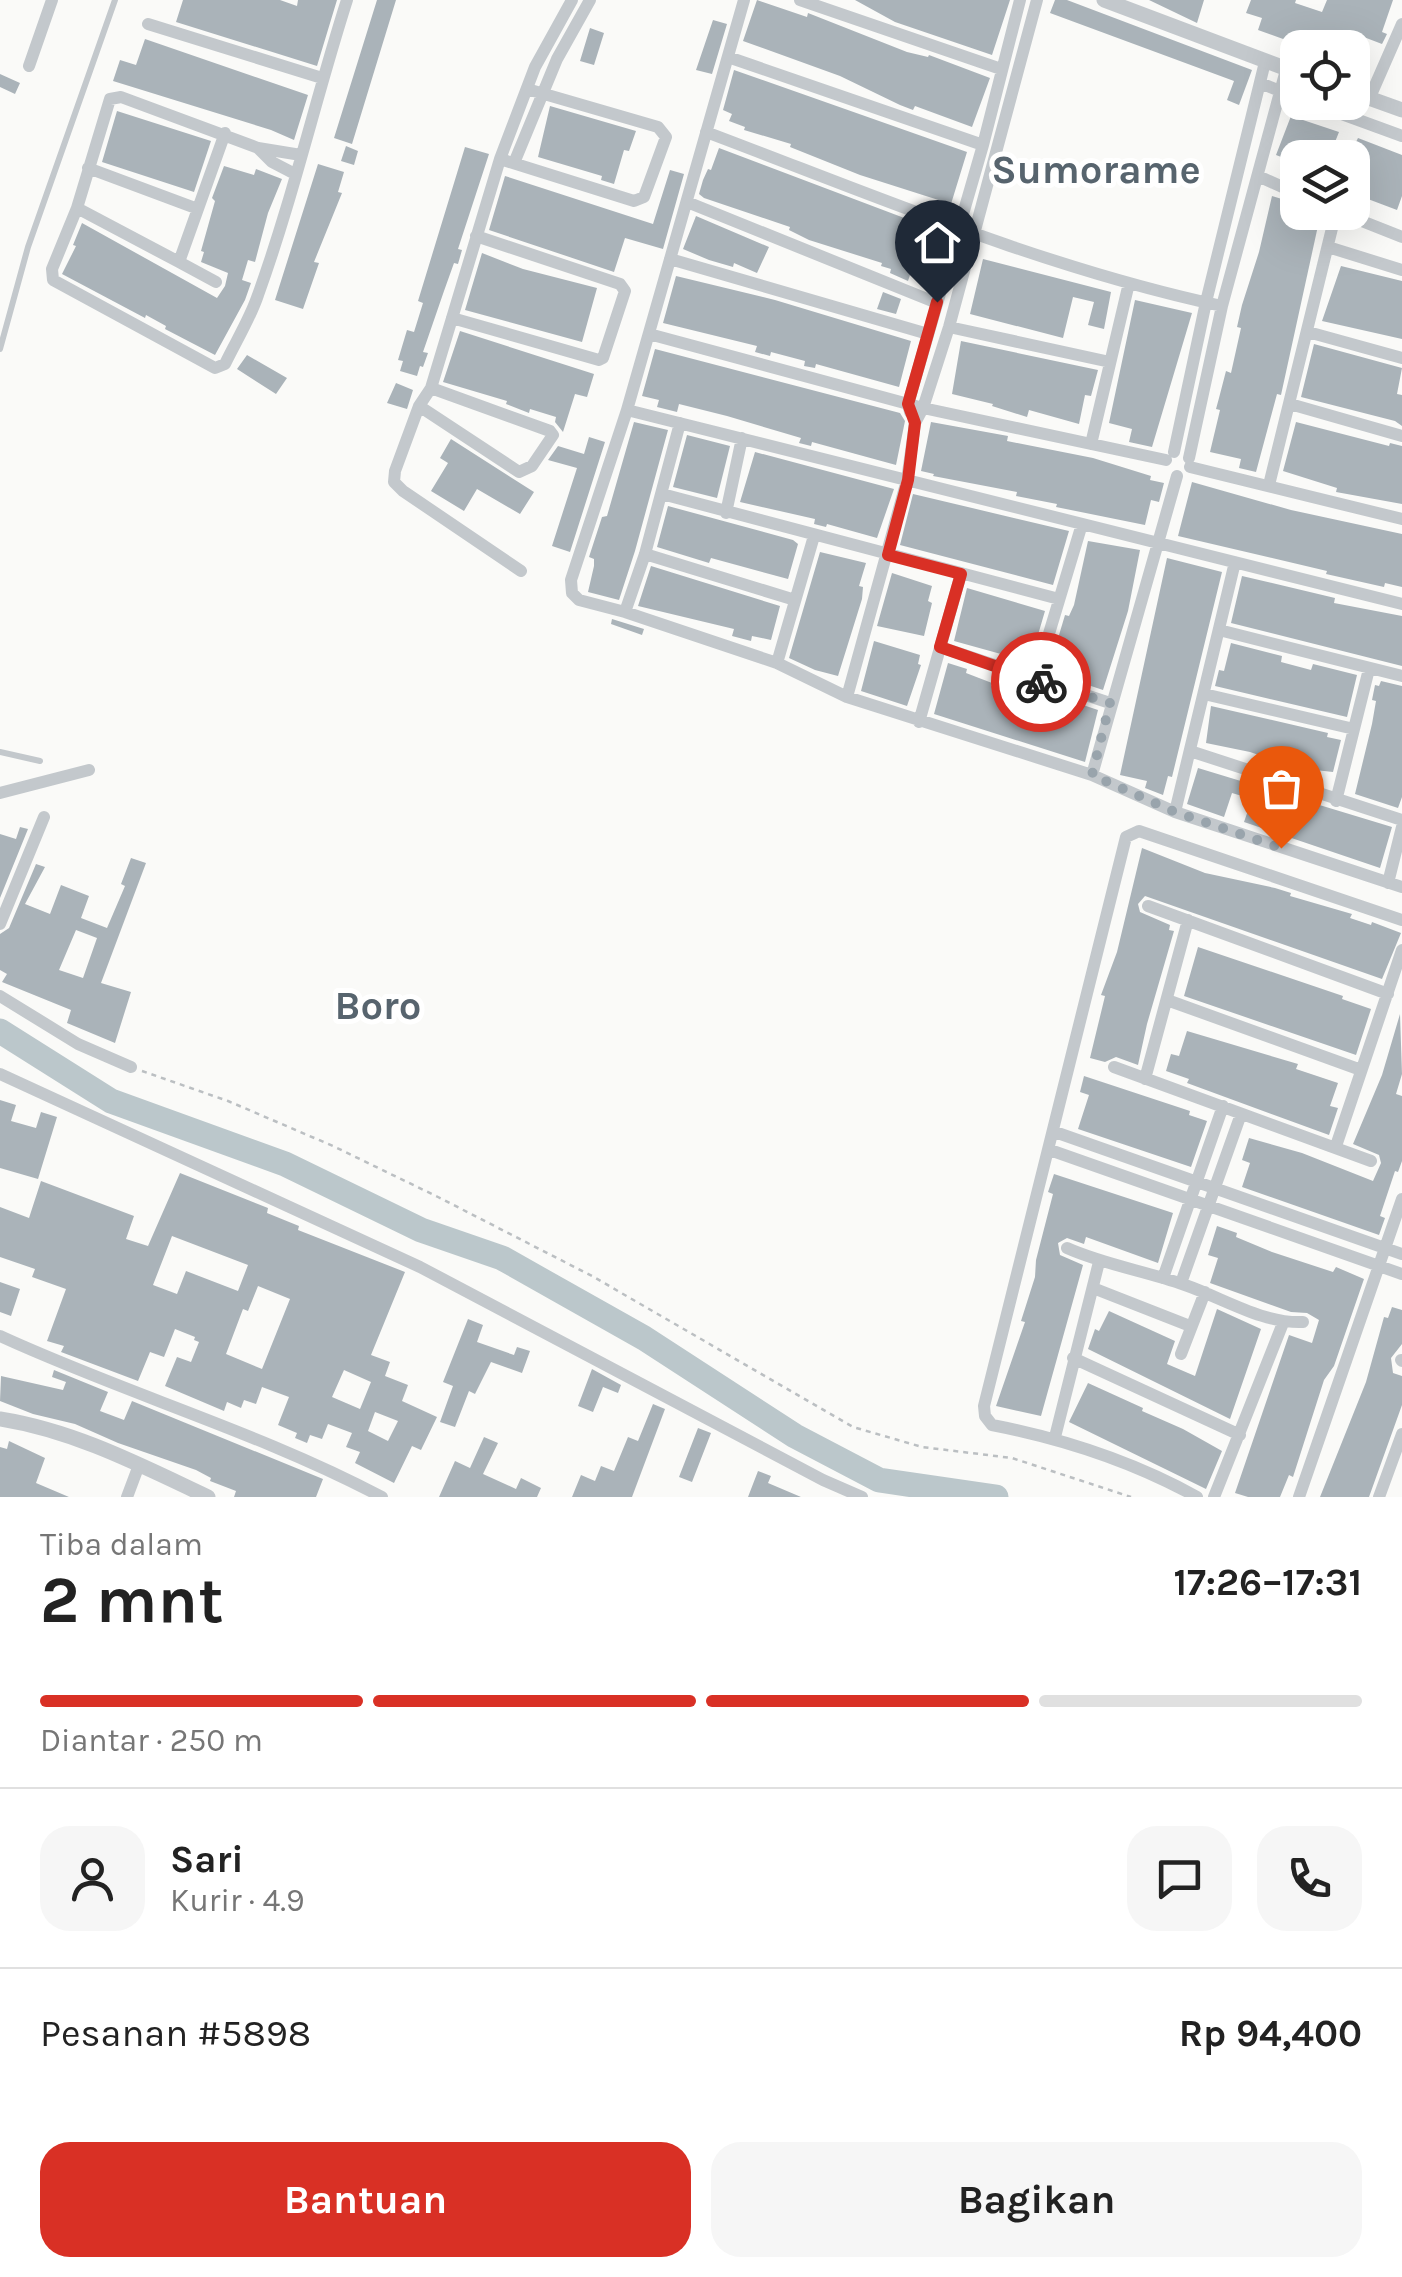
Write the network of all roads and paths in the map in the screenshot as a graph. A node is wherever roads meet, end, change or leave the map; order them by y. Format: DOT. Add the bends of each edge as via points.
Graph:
graph roads {
  1 [pos="52,0"];
  2 [pos="115,0"];
  3 [pos="348,0"];
  4 [pos="572,0"];
  5 [pos="590,0"];
  6 [pos="744,0"];
  7 [pos="800,0"];
  8 [pos="1020,0"];
  9 [pos="1036,0"];
  10 [pos="1104,0"];
  11 [pos="148,24"];
  12 [pos="1402,24"];
  13 [pos="728,57"];
  14 [pos="1265,62"];
  15 [pos="29,66"];
  16 [pos="1280,68"];
  17 [pos="1001,69"];
  18 [pos="322,78"];
  19 [pos="1260,82"];
  20 [pos="527,88"];
  21 [pos="1280,92"];
  22 [pos="542,93"];
  23 [pos="1370,98"];
  24 [pos="1402,110"];
  25 [pos="1359,120"];
  26 [pos="706,132"];
  27 [pos="225,133"];
  28 [pos="1402,136"];
  29 [pos="982,144"];
  30 [pos="258,148"];
  31 [pos="300,155"];
  32 [pos="500,159"];
  33 [pos="514,163"];
  34 [pos="88,168"];
  35 [pos="294,174"];
  36 [pos="1258,176"];
  37 [pos="1280,186"];
  38 [pos="687,202"];
  39 [pos="77,208"];
  40 [pos="198,209"];
  41 [pos="1370,224"];
  42 [pos="966,230"];
  43 [pos="1333,230"];
  44 [pos="476,236"];
  45 [pos="1402,237"];
  46 [pos="1328,247"];
  47 [pos="670,259"];
  48 [pos="179,262"];
  49 [pos="1402,270"];
  50 [pos="216,282"];
  51 [pos="1129,284"];
  52 [pos="937,302"];
  53 [pos="1206,302"];
  54 [pos="1222,306"];
  55 [pos="452,318"];
  56 [pos="949,327"];
  57 [pos="1308,332"];
  58 [pos="648,334"];
  59 [pos="928,334"];
  60 [pos="0,348"];
  61 [pos="1402,358"];
  62 [pos="1110,362"];
  63 [pos="431,388"];
  64 [pos="908,404"];
  65 [pos="1290,404"];
  66 [pos="419,406"];
  67 [pos="924,408"];
  68 [pos="627,410"];
  69 [pos="680,423"];
  70 [pos="915,423"];
  71 [pos="1402,436"];
  72 [pos="742,438"];
  73 [pos="1091,444"];
  74 [pos="1170,456"];
  75 [pos="1190,463"];
  76 [pos="1177,476"];
  77 [pos="908,480"];
  78 [pos="1270,485"];
  79 [pos="662,494"];
  80 [pos="726,513"];
  81 [pos="1402,520"];
  82 [pos="1082,524"];
  83 [pos="814,536"];
  84 [pos="1156,542"];
  85 [pos="644,554"];
  86 [pos="888,555"];
  87 [pos="1236,562"];
  88 [pos="521,571"];
  89 [pos="961,574"];
  90 [pos="795,600"];
  91 [pos="1059,600"];
  92 [pos="1402,604"];
  93 [pos="625,612"];
  94 [pos="1219,630"];
  95 [pos="940,647"];
  96 [pos="777,663"];
  97 [pos="1369,669"];
  98 [pos="1402,676"];
  99 [pos="1035,680"];
  100 [pos="1204,694"];
  101 [pos="847,698"];
  102 [pos="1110,703"];
  103 [pos="919,722"];
  104 [pos="1354,729"];
  105 [pos="1190,751"];
  106 [pos="0,752"];
  107 [pos="40,761"];
  108 [pos="89,770"];
  109 [pos="1092,775"];
  110 [pos="0,793"];
  111 [pos="1336,801"];
  112 [pos="1175,812"];
  113 [pos="44,817"];
  114 [pos="1402,823"];
  115 [pos="1395,885"];
  116 [pos="1148,906"];
  117 [pos="1188,920"];
  118 [pos="1402,920"];
  119 [pos="0,924"];
  120 [pos="1402,950"];
  121 [pos="1388,994"];
  122 [pos="0,996"];
  123 [pos="1166,1000"];
  124 [pos="131,1067"];
  125 [pos="1114,1067"];
  126 [pos="1361,1070"];
  127 [pos="0,1074"];
  128 [pos="1146,1079"];
  129 [pos="1223,1106"];
  130 [pos="1240,1114"];
  131 [pos="1055,1132"];
  132 [pos="1336,1146"];
  133 [pos="1050,1150"];
  134 [pos="1370,1160"];
  135 [pos="1197,1182"];
  136 [pos="1214,1188"];
  137 [pos="1402,1199"];
  138 [pos="1191,1200"];
  139 [pos="1208,1207"];
  140 [pos="1067,1248"];
  141 [pos="1384,1248"];
  142 [pos="1402,1254"];
  143 [pos="1099,1262"];
  144 [pos="1378,1266"];
  145 [pos="1402,1274"];
  146 [pos="1163,1278"];
  147 [pos="1181,1283"];
  148 [pos="1093,1288"];
  149 [pos="1205,1292"];
  150 [pos="1303,1322"];
  151 [pos="1283,1323"];
  152 [pos="1190,1326"];
  153 [pos="0,1336"];
  154 [pos="1181,1354"];
  155 [pos="1073,1358"];
  156 [pos="0,1418"];
  157 [pos="1240,1435"];
  158 [pos="1055,1437"];
  159 [pos="1401,1440"];
  160 [pos="139,1465"];
  161 [pos="128,1497"];
  162 [pos="208,1497"];
  163 [pos="382,1497"];
  164 [pos="862,1497"];
  165 [pos="1131,1497"];
  166 [pos="1197,1497"];
  167 [pos="1214,1497"];
  168 [pos="1300,1497"];
  169 [pos="1379,1497"];
  1 -- 15 [label="street"];
  2 -- 60 [label="lane" via="28,247"];
  3 -- 18 [label="street"];
  4 -- 20 [label="street"];
  5 -- 22 [label="street"];
  6 -- 13 [label="street"];
  7 -- 17 [label="street"];
  8 -- 17 [label="street"];
  9 -- 42 [label="street"];
  10 -- 14 [label="street"];
  11 -- 18 [label="street"];
  12 -- 23 [label="street"];
  13 -- 26 [label="street"];
  13 -- 29 [label="street"];
  14 -- 16 [label="street"];
  14 -- 19 [label="street"];
  17 -- 29 [label="street"];
  18 -- 31 [label="street"];
  19 -- 21 [label="street"];
  19 -- 53 [label="street"];
  20 -- 22 [label="street"];
  20 -- 32 [label="street"];
  21 -- 36 [label="street"];
  22 -- 33 [label="street"];
  22 -- 33 [label="street" via="658,127 666,137 644,196 634,201"];
  23 -- 24 [label="street"];
  25 -- 28 [label="street"];
  26 -- 38 [label="street"];
  26 -- 42 [label="street"];
  27 -- 30 [label="street"];
  27 -- 34 [label="street" via="115,96"];
  27 -- 40 [label="street"];
  29 -- 42 [label="street"];
  30 -- 31 [label="street"];
  30 -- 35 [label="street"];
  31 -- 35 [label="street"];
  32 -- 33 [label="street"];
  32 -- 44 [label="street"];
  34 -- 39 [label="street"];
  34 -- 40 [label="street"];
  35 -- 39 [label="street" via="257,298 225,364 215,368 53,280"];
  36 -- 37 [label="street"];
  36 -- 54 [label="street"];
  38 -- 47 [label="street"];
  38 -- 52 [label="street"];
  39 -- 48 [label="street"];
  40 -- 48 [label="street"];
  41 -- 45 [label="street"];
  42 -- 51 [label="street"];
  42 -- 52 [label="street"];
  42 -- 56 [label="street"];
  43 -- 46 [label="street"];
  44 -- 55 [label="street"];
  44 -- 55 [label="street" via="625,291 600,360"];
  46 -- 49 [label="street"];
  46 -- 57 [label="street"];
  47 -- 58 [label="street"];
  47 -- 59 [label="street"];
  48 -- 50 [label="street"];
  51 -- 53 [label="street"];
  51 -- 62 [label="street"];
  52 -- 59 [label="street"];
  53 -- 54 [label="street"];
  53 -- 74 [label="street"];
  54 -- 75 [label="street"];
  55 -- 63 [label="street"];
  56 -- 62 [label="street"];
  56 -- 67 [label="street"];
  57 -- 61 [label="street"];
  57 -- 65 [label="street"];
  58 -- 64 [label="street"];
  58 -- 68 [label="street"];
  59 -- 64 [label="street"];
  62 -- 73 [label="street"];
  63 -- 66 [label="street"];
  63 -- 66 [label="street" via="553,435 532,466 519,472"];
  64 -- 67 [label="street"];
  64 -- 70 [label="street"];
  65 -- 71 [label="street"];
  65 -- 78 [label="street"];
  66 -- 88 [label="street" via="394,471 396,485"];
  67 -- 70 [label="street"];
  67 -- 73 [label="street"];
  68 -- 69 [label="street"];
  68 -- 93 [label="street" via="570,586 579,600"];
  69 -- 72 [label="street"];
  69 -- 79 [label="street"];
  70 -- 77 [label="street"];
  72 -- 77 [label="street"];
  72 -- 80 [label="street"];
  73 -- 74 [label="street"];
  74 -- 75 [label="street" via="1186,454"];
  74 -- 76 [label="street" via="1166,469"];
  75 -- 76 [label="street"];
  75 -- 78 [label="street"];
  76 -- 84 [label="street"];
  77 -- 82 [label="street"];
  77 -- 86 [label="street"];
  78 -- 81 [label="street"];
  79 -- 80 [label="street"];
  79 -- 85 [label="street"];
  80 -- 83 [label="street"];
  82 -- 84 [label="street"];
  82 -- 91 [label="street"];
  83 -- 86 [label="street"];
  83 -- 90 [label="street"];
  84 -- 87 [label="street"];
  84 -- 102 [label="street"];
  85 -- 90 [label="street"];
  85 -- 93 [label="street"];
  86 -- 89 [label="street"];
  86 -- 101 [label="street"];
  87 -- 92 [label="street"];
  87 -- 94 [label="street"];
  89 -- 91 [label="street"];
  89 -- 95 [label="street"];
  90 -- 96 [label="street"];
  91 -- 99 [label="street"];
  93 -- 96 [label="street"];
  94 -- 97 [label="street"];
  94 -- 100 [label="street"];
  95 -- 99 [label="street"];
  95 -- 103 [label="street"];
  96 -- 101 [label="street"];
  97 -- 98 [label="street"];
  97 -- 104 [label="street"];
  99 -- 102 [label="street"];
  100 -- 104 [label="street"];
  100 -- 105 [label="street"];
  101 -- 103 [label="street"];
  102 -- 109 [label="street"];
  103 -- 109 [label="street"];
  104 -- 111 [label="street"];
  105 -- 111 [label="street"];
  105 -- 112 [label="street"];
  106 -- 107 [label="lane"];
  108 -- 110 [label="street"];
  109 -- 112 [label="street"];
  111 -- 114 [label="street"];
  112 -- 115 [label="street"];
  113 -- 119 [label="street"];
  114 -- 115 [label="street"];
  116 -- 117 [label="street"];
  117 -- 121 [label="street"];
  117 -- 123 [label="street"];
  118 -- 131 [label="street" via="1131,833"];
  120 -- 121 [label="street"];
  121 -- 126 [label="street"];
  122 -- 124 [label="street" via="78,1044"];
  123 -- 126 [label="street"];
  123 -- 128 [label="street"];
  124 -- 165 [label="path" via="228,1101 438,1197 592,1276 853,1427 922,1448 1012,1458"];
  125 -- 128 [label="street"];
  126 -- 132 [label="street"];
  127 -- 164 [label="street" via="420,1267"];
  128 -- 129 [label="street"];
  129 -- 130 [label="street"];
  129 -- 135 [label="street"];
  130 -- 132 [label="street"];
  130 -- 136 [label="street"];
  131 -- 133 [label="street"];
  131 -- 135 [label="street"];
  132 -- 134 [label="street"];
  133 -- 138 [label="street"];
  133 -- 158 [label="street" via="984,1406 992,1424"];
  135 -- 136 [label="street"];
  135 -- 138 [label="street"];
  136 -- 139 [label="street"];
  136 -- 141 [label="street"];
  137 -- 141 [label="street"];
  138 -- 139 [label="street"];
  138 -- 146 [label="street"];
  139 -- 144 [label="street"];
  139 -- 147 [label="street"];
  140 -- 143 [label="street"];
  141 -- 142 [label="street"];
  141 -- 144 [label="street"];
  143 -- 146 [label="street"];
  143 -- 148 [label="street"];
  144 -- 145 [label="street"];
  144 -- 168 [label="street"];
  146 -- 147 [label="street"];
  147 -- 149 [label="street"];
  148 -- 152 [label="street"];
  148 -- 155 [label="street"];
  149 -- 151 [label="street"];
  149 -- 152 [label="street"];
  150 -- 151 [label="street"];
  151 -- 157 [label="street"];
  152 -- 154 [label="street"];
  153 -- 163 [label="street" via="241,1432"];
  155 -- 157 [label="street"];
  155 -- 158 [label="street"];
  156 -- 160 [label="street" via="73,1436"];
  157 -- 167 [label="street"];
  158 -- 166 [label="street" via="1156,1474"];
  159 -- 169 [label="street"];
  160 -- 161 [label="street"];
  160 -- 162 [label="street"];
}
